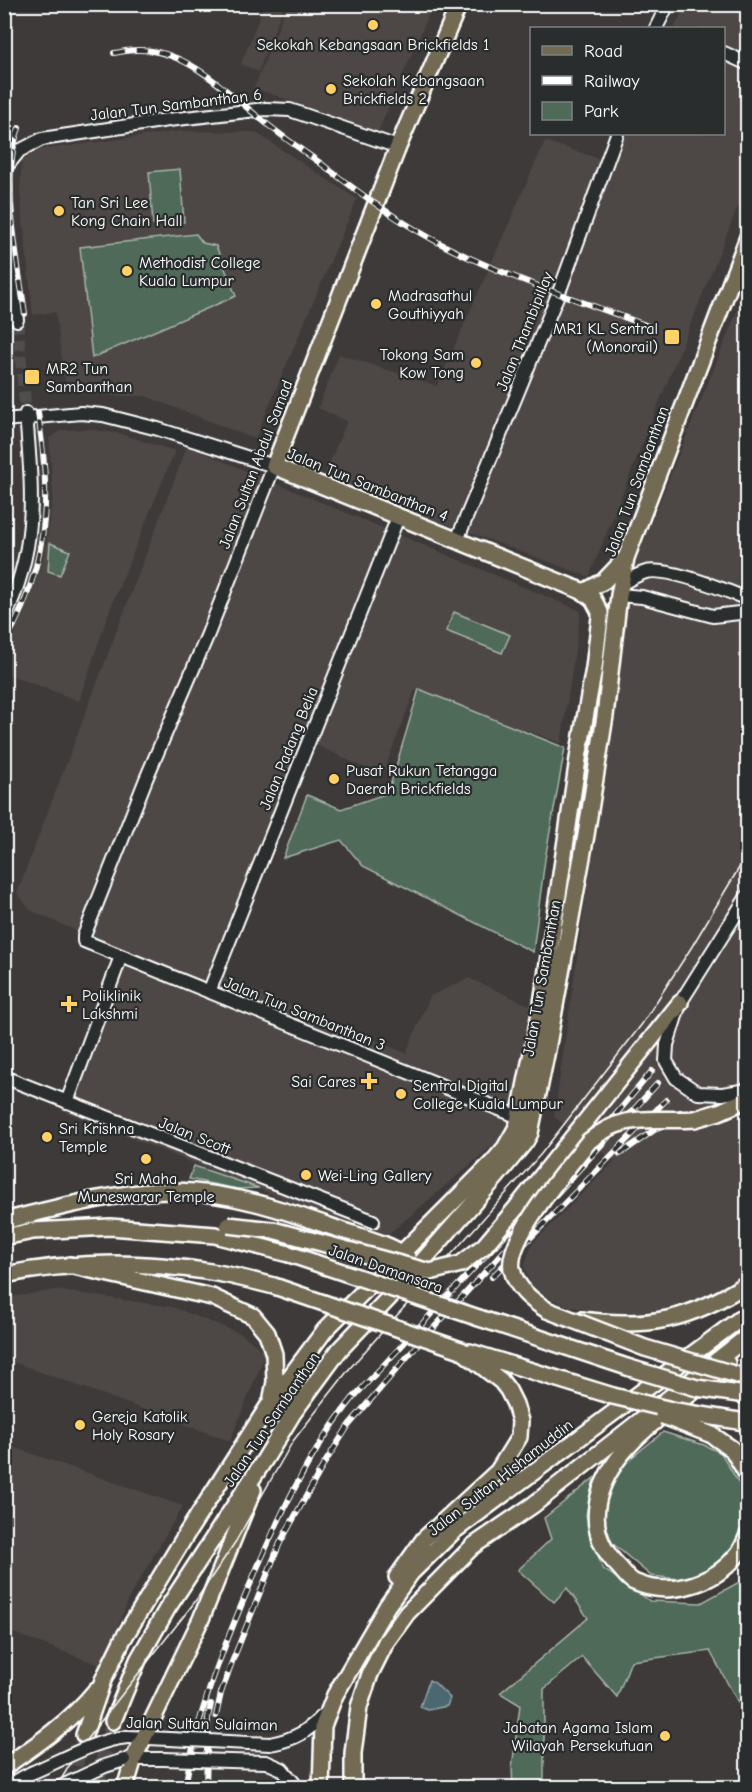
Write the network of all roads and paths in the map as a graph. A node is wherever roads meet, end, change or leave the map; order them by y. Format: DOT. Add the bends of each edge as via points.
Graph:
graph roads {
  1 [pos="459,4"];
  2 [pos="668,4"];
  3 [pos="659,27"];
  4 [pos="725,55"];
  5 [pos="747,64"];
  6 [pos="617,135"];
  7 [pos="398,147"];
  8 [pos="4,174"];
  9 [pos="4,225"];
  10 [pos="747,237"];
  11 [pos="17,320"];
  12 [pos="27,416"];
  13 [pos="9,419"];
  14 [pos="274,465"];
  15 [pos="398,517"];
  16 [pos="457,540"];
  17 [pos="626,558"];
  18 [pos="620,589"];
  19 [pos="584,592"];
  20 [pos="747,596"];
  21 [pos="747,612"];
  22 [pos="4,619"];
  23 [pos="747,895"];
  24 [pos="84,936"];
  25 [pos="121,956"];
  26 [pos="209,992"];
  27 [pos="680,1003"];
  28 [pos="4,1077"];
  29 [pos="747,1090"];
  30 [pos="747,1099"];
  31 [pos="67,1102"];
  32 [pos="519,1117"];
  33 [pos="4,1221"];
  34 [pos="373,1221"];
  35 [pos="110,1227"];
  36 [pos="4,1237"];
  37 [pos="402,1253"];
  38 [pos="69,1265"];
  39 [pos="4,1275"];
  40 [pos="406,1280"];
  41 [pos="747,1282"];
  42 [pos="747,1313"];
  43 [pos="566,1318"];
  44 [pos="747,1336"];
  45 [pos="747,1341"];
  46 [pos="461,1350"];
  47 [pos="746,1377"];
  48 [pos="747,1395"];
  49 [pos="613,1396"];
  50 [pos="268,1405"];
  51 [pos="746,1422"];
  52 [pos="265,1459"];
  53 [pos="747,1476"];
  54 [pos="747,1535"];
  55 [pos="387,1606"];
  56 [pos="103,1680"];
  57 [pos="327,1712"];
  58 [pos="113,1721"];
  59 [pos="84,1735"];
  60 [pos="145,1738"];
  61 [pos="129,1759"];
  62 [pos="4,1767"];
  63 [pos="4,1787"];
  64 [pos="58,1788"];
  65 [pos="125,1788"];
  66 [pos="298,1788"];
  67 [pos="321,1788"];
  68 [pos="353,1788"];
  1 -- 7 [label="main road, Jalan Sultan Abdul Samad"];
  2 -- 3 [label="street"];
  4 -- 5 [label="street"];
  6 -- 16 [label="street, Jalan Thambipillay" via="561,287"];
  7 -- 8 [label="street, Jalan Tun Sambanthan 6" via="290,110 266,109 42,139 19,151"];
  7 -- 14 [label="main road, Jalan Sultan Abdul Samad"];
  9 -- 11 [label="street"];
  10 -- 17 [label="main road, Jalan Tun Sambanthan"];
  12 -- 13 [label="street, Jalan Tun Sambanthan 4"];
  12 -- 14 [label="street, Jalan Tun Sambanthan 4" via="103,415"];
  12 -- 22 [label="street" via="30,531 21,578"];
  14 -- 15 [label="main road, Jalan Tun Sambanthan 4"];
  14 -- 24 [label="street, Jalan Sultan Abdul Samad"];
  15 -- 16 [label="main road, Jalan Tun Sambanthan 4"];
  15 -- 26 [label="street, Jalan Padang Belia"];
  16 -- 19 [label="main road, Jalan Tun Sambanthan 4"];
  17 -- 18 [label="main road, Jalan Tun Sambanthan"];
  17 -- 19 [label="main road" via="604,580"];
  18 -- 20 [label="street" via="645,572 669,572"];
  18 -- 21 [label="street" via="713,616"];
  18 -- 40 [label="main road, Jalan Tun Sambanthan" via="605,716 530,1133"];
  19 -- 32 [label="main road, Jalan Tun Sambanthan" via="600,612 594,668 542,1003"];
  23 -- 27 [label="street"];
  24 -- 25 [label="street, Jalan Tun Sambanthan 3" via="84,941"];
  25 -- 26 [label="street, Jalan Tun Sambanthan 3"];
  25 -- 31 [label="street"];
  26 -- 32 [label="street, Jalan Tun Sambanthan 3"];
  27 -- 29 [label="street, bridge" via="666,1061 676,1078 698,1093"];
  27 -- 35 [label="main road, bridge" via="517,1207 484,1246 461,1264 430,1272 273,1230 228,1225"];
  28 -- 31 [label="street, Jalan Scott"];
  30 -- 43 [label="main road, bridge" via="695,1119 638,1119 621,1123 589,1141 541,1201 513,1250 512,1268 520,1288 533,1301"];
  31 -- 34 [label="street, Jalan Scott"];
  32 -- 37 [label="main road, Jalan Tun Sambanthan" via="513,1135 493,1162"];
  33 -- 37 [label="main road" via="150,1191 188,1192 244,1199"];
  35 -- 36 [label="main road, Jalan Damansara" via="33,1231"];
  35 -- 48 [label="main road, Jalan Damansara, bridge" via="215,1235 289,1254 630,1368 697,1388"];
  37 -- 40 [label="main road" via="411,1265"];
  37 -- 50 [label="main road, Jalan Tun Sambanthan" via="325,1330"];
  38 -- 39 [label="main road"];
  38 -- 46 [label="main road, bridge" via="141,1264 213,1272 274,1286"];
  38 -- 50 [label="main road" via="212,1297 253,1316 267,1333 274,1354 275,1382"];
  40 -- 52 [label="main road, Jalan Tun Sambanthan" via="340,1349"];
  41 -- 43 [label="main road" via="707,1306 674,1318 641,1324 607,1324"];
  42 -- 55 [label="main road, Jalan Sultan Hishamuddin" via="454,1531 411,1573"];
  43 -- 47 [label="main road, bridge" via="645,1348"];
  44 -- 68 [label="main road" via="533,1505 472,1546 407,1613 386,1642 359,1707"];
  45 -- 54 [label="main road" via="718,1373 635,1439 602,1485 595,1511 599,1538 614,1562 633,1582 660,1589 687,1587 716,1575 739,1554"];
  46 -- 49 [label="main road"];
  46 -- 55 [label="main road" via="507,1390 520,1421 519,1437 498,1471 424,1539 398,1574"];
  49 -- 51 [label="main road, bridge"];
  49 -- 53 [label="main road, bridge" via="712,1435 732,1449"];
  50 -- 56 [label="main road, Jalan Tun Sambanthan" via="145,1601"];
  52 -- 58 [label="main road, Jalan Tun Sambanthan" via="167,1609 138,1660"];
  52 -- 60 [label="main road" via="201,1619"];
  55 -- 57 [label="main road, Jalan Sultan Hishamuddin"];
  56 -- 59 [label="main road, Jalan Tun Sambanthan"];
  56 -- 62 [label="main road" via="58,1730"];
  57 -- 60 [label="street, Jalan Sultan Sulaiman, bridge" via="303,1734 270,1744"];
  57 -- 67 [label="main road, Jalan Sultan Hishamuddin" via="321,1739"];
  60 -- 61 [label="main road"];
  60 -- 63 [label="street, Jalan Sultan Sulaiman, bridge" via="102,1742"];
  61 -- 64 [label="street, bridge"];
  61 -- 65 [label="main road"];
  61 -- 66 [label="street, bridge" via="266,1762 282,1770"];
}
